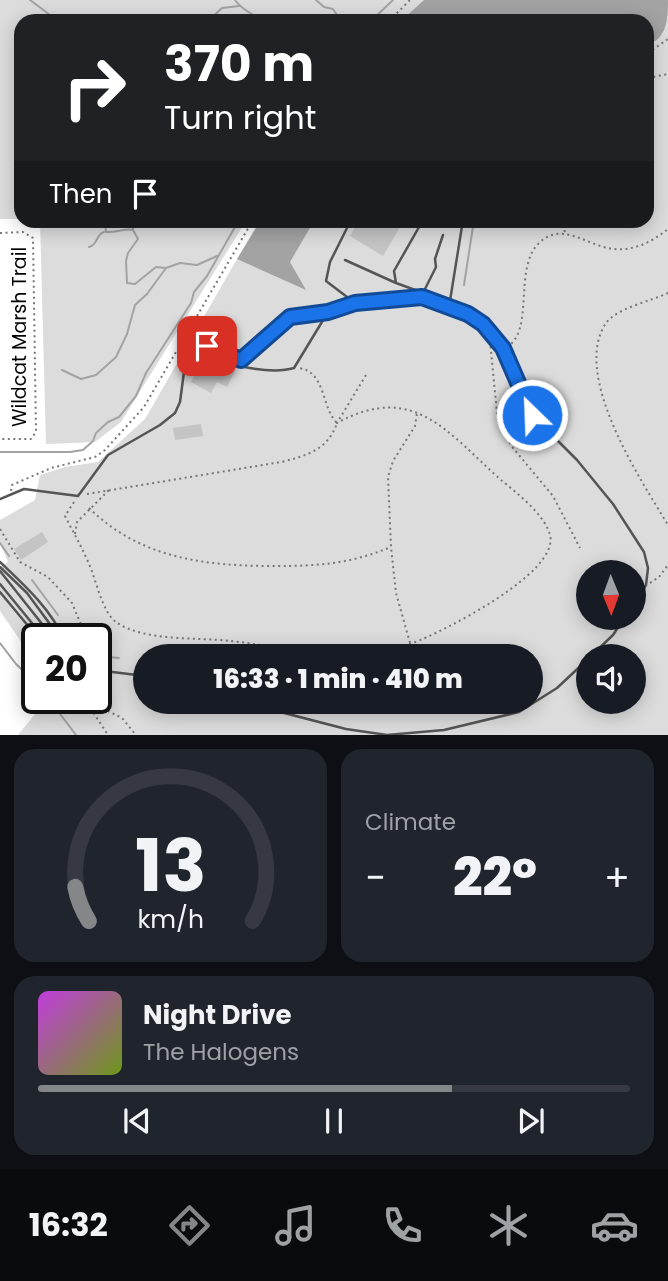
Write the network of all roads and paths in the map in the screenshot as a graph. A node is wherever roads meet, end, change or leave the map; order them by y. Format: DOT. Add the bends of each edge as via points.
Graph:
graph roads {
  1 [pos="410,0"];
  2 [pos="396,14"];
  3 [pos="248,228"];
  4 [pos="347,228"];
  5 [pos="418,228"];
  6 [pos="461,228"];
  7 [pos="563,228"];
  8 [pos="668,229"];
  9 [pos="565,232"];
  10 [pos="0,233"];
  11 [pos="443,235"];
  12 [pos="345,260"];
  13 [pos="396,283"];
  14 [pos="668,293"];
  15 [pos="422,297"];
  16 [pos="355,303"];
  17 [pos="449,307"];
  18 [pos="328,312"];
  19 [pos="491,333"];
  20 [pos="503,348"];
  21 [pos="241,360"];
  22 [pos="294,368"];
  23 [pos="366,375"];
  24 [pos="417,412"];
  25 [pos="337,423"];
  26 [pos="0,439"];
  27 [pos="110,489"];
  28 [pos="10,495"];
  29 [pos="78,496"];
  30 [pos="0,499"];
  31 [pos="89,508"];
  32 [pos="668,525"];
  33 [pos="0,529"];
  34 [pos="74,536"];
  35 [pos="391,547"];
  36 [pos="580,548"];
  37 [pos="646,560"];
  38 [pos="646,560"];
  39 [pos="668,565"];
  40 [pos="0,567"];
  41 [pos="0,584"];
  42 [pos="646,585"];
  43 [pos="0,592"];
  44 [pos="25,623"];
  45 [pos="32,623"];
  46 [pos="42,623"];
  47 [pos="56,623"];
  48 [pos="80,623"];
  49 [pos="616,630"];
  50 [pos="410,643"];
  51 [pos="249,644"];
  52 [pos="407,644"];
  53 [pos="603,644"];
  54 [pos="576,670"];
  55 [pos="112,672"];
  56 [pos="133,675"];
  57 [pos="543,697"];
  58 [pos="112,713"];
  59 [pos="96,714"];
  60 [pos="288,714"];
  61 [pos="511,714"];
  62 [pos="108,735"];
  63 [pos="136,735"];
  1 -- 2 [label="path"];
  3 -- 28 [label="path" via="150,397 126,428 95,457 29,476 12,485"];
  4 -- 16 [label="lane" via="326,281"];
  5 -- 13 [label="lane" via="394,271"];
  6 -- 17 [label="lane"];
  7 -- 9 [label="path"];
  8 -- 9 [label="path" via="635,247 615,249"];
  9 -- 20 [label="path" via="540,241 532,251 519,329 515,341"];
  10 -- 26 [label="path, Wildcat Marsh Trail" via="23,232 33,238 36,432 31,439"];
  11 -- 15 [label="lane" via="436,267"];
  12 -- 13 [label="lane"];
  13 -- 15 [label="lane"];
  14 -- 32 [label="path" via="620,311 606,323 597,355 597,379 629,460"];
  15 -- 16 [label="lane"];
  15 -- 17 [label="lane"];
  16 -- 18 [label="lane"];
  17 -- 19 [label="lane" via="468,314"];
  18 -- 21 [label="lane" via="290,317"];
  18 -- 22 [label="lane"];
  19 -- 20 [label="lane"];
  19 -- 36 [label="path" via="501,429 553,496"];
  20 -- 37 [label="lane" via="532,415 613,504"];
  21 -- 22 [label="lane" via="240,366 260,370"];
  21 -- 29 [label="lane" via="207,346 199,348 184,372 175,413 108,455"];
  22 -- 25 [label="path" via="316,377"];
  23 -- 25 [label="path"];
  24 -- 25 [label="path" via="377,407"];
  24 -- 35 [label="path" via="415,426 388,477"];
  24 -- 50 [label="path" via="439,422 519,495 540,517 550,546 531,574 485,607"];
  25 -- 27 [label="path" via="319,449 303,456"];
  27 -- 29 [label="path"];
  27 -- 31 [label="path"];
  28 -- 29 [label="lane" via="24,489"];
  28 -- 30 [label="lane"];
  29 -- 34 [label="path" via="65,516"];
  31 -- 34 [label="path" via="77,522"];
  31 -- 35 [label="path" via="146,547 181,559 229,566 324,566"];
  33 -- 48 [label="path" via="20,562 48,577 72,603"];
  34 -- 51 [label="path" via="114,621 157,635"];
  35 -- 50 [label="path" via="396,593"];
  38 -- 42 [label="lane"];
  39 -- 42 [label="path"];
  40 -- 46 [label="lane"];
  40 -- 47 [label="lane" via="30,590"];
  41 -- 45 [label="lane"];
  43 -- 44 [label="lane"];
  49 -- 53 [label="lane"];
  50 -- 52 [label="path"];
  54 -- 57 [label="lane"];
  55 -- 56 [label="lane"];
  58 -- 63 [label="path"];
  59 -- 62 [label="path"];
  60 -- 61 [label="lane" via="387,735 444,730"];
}
